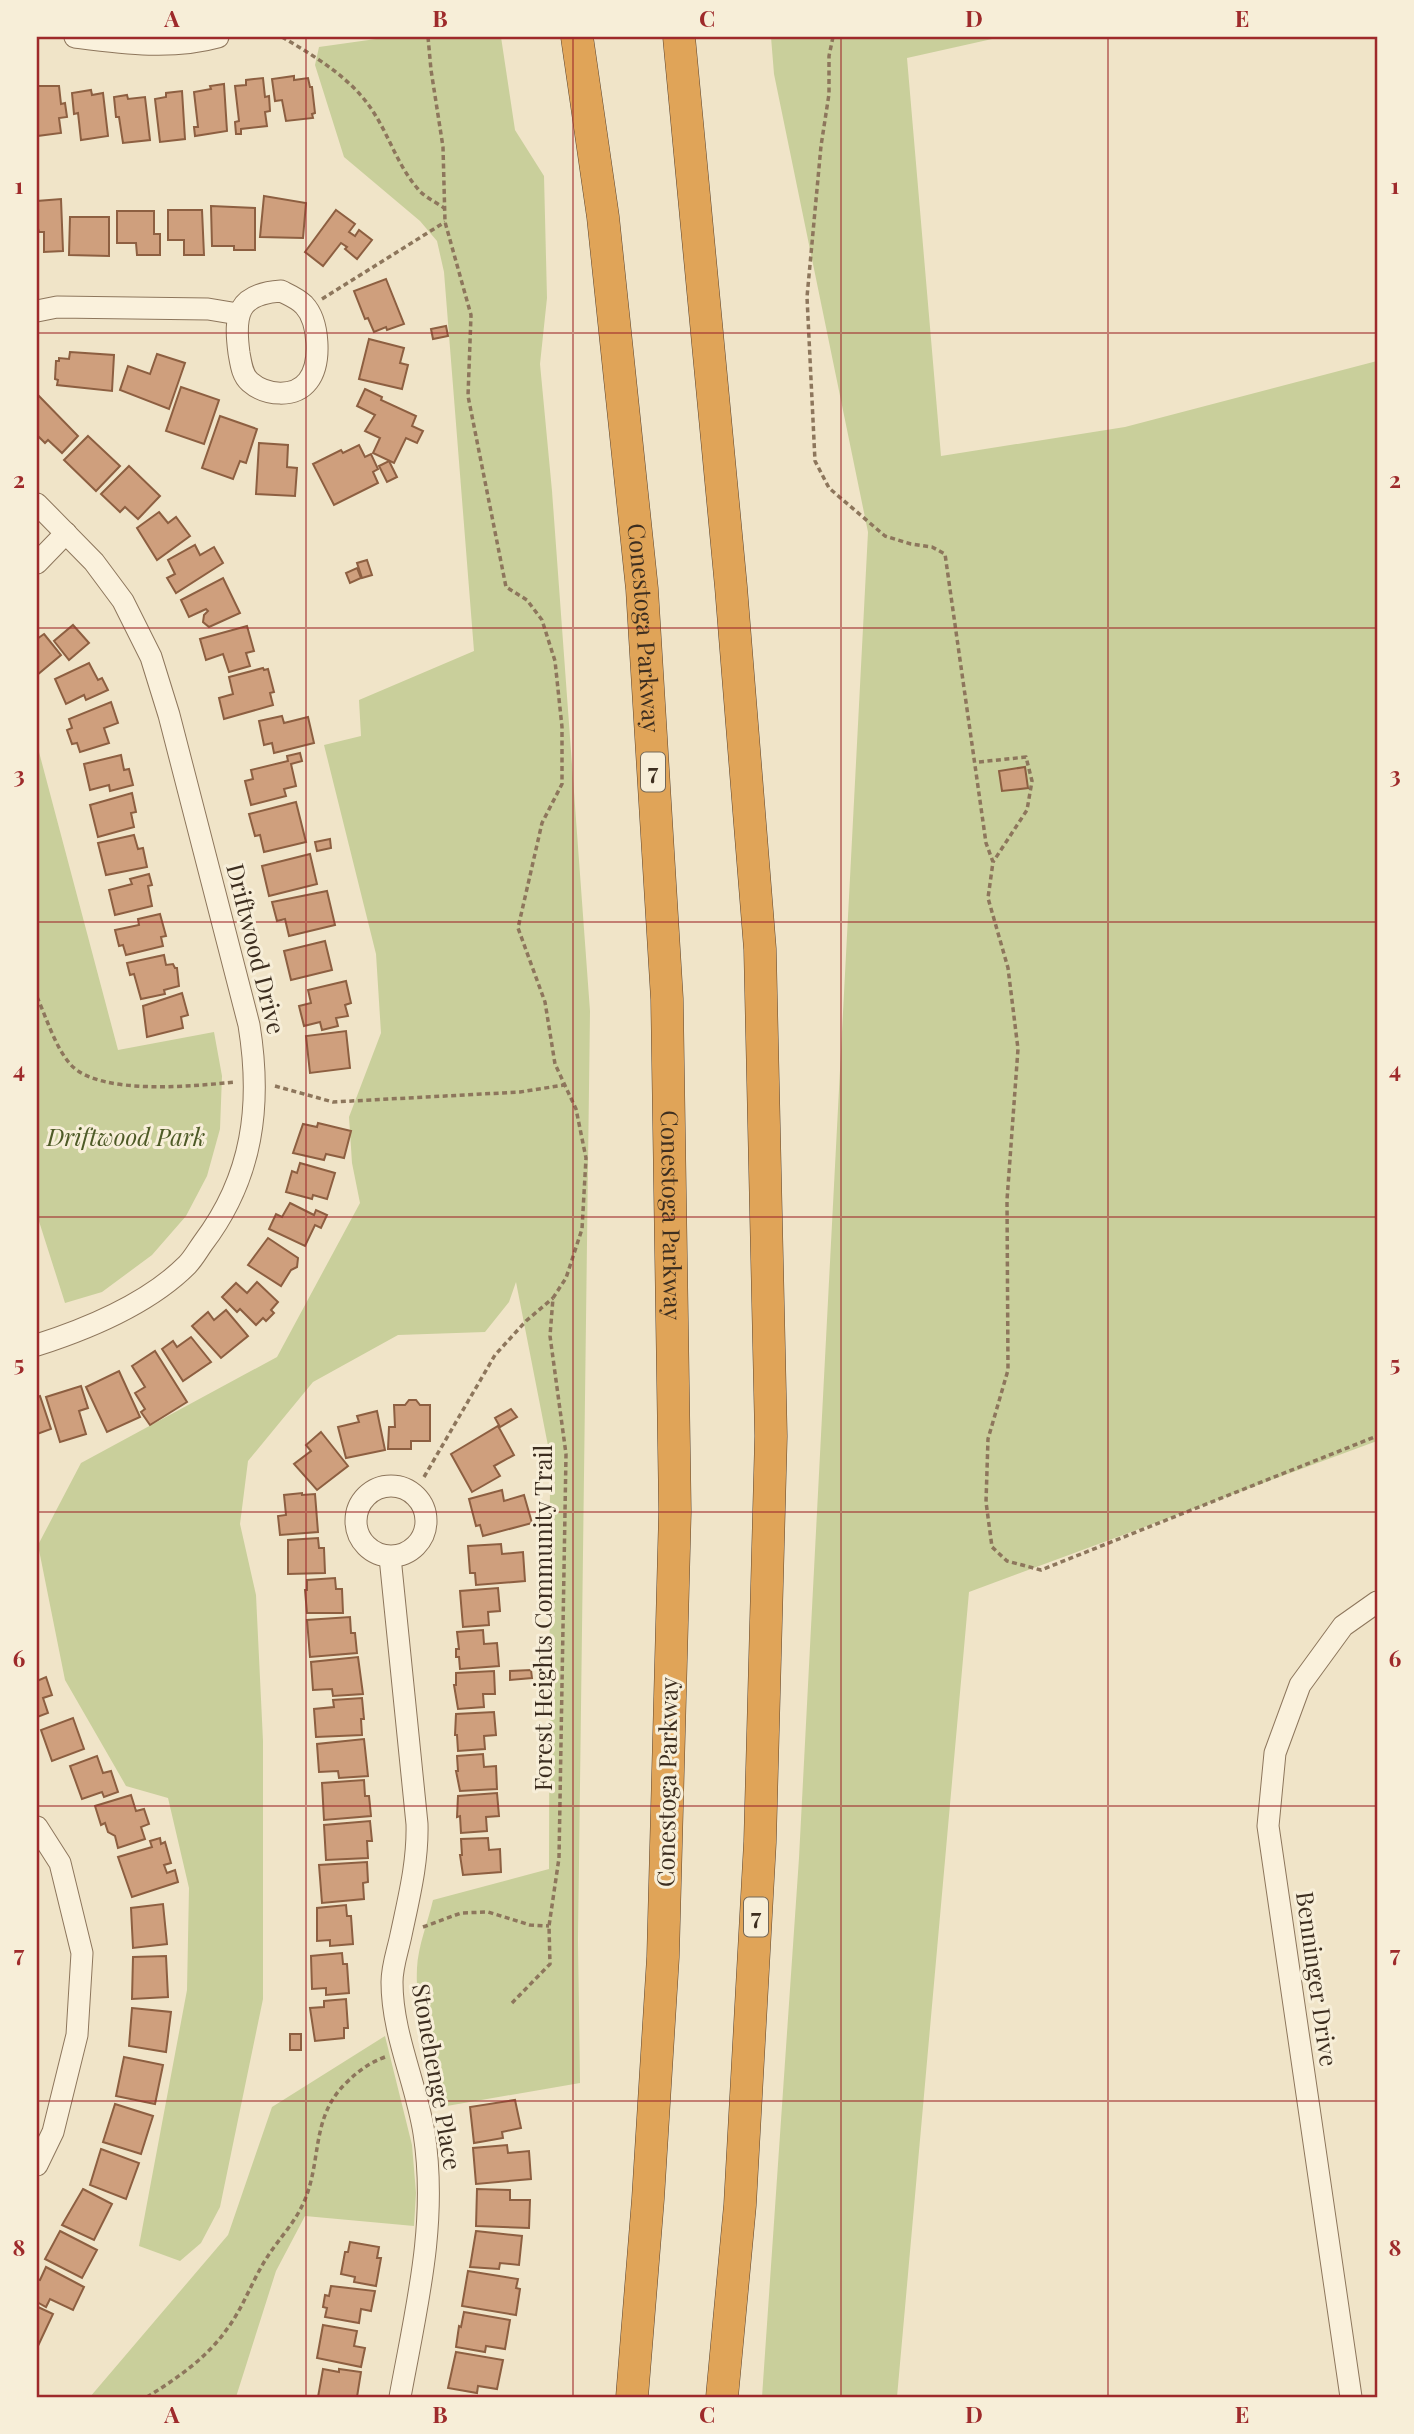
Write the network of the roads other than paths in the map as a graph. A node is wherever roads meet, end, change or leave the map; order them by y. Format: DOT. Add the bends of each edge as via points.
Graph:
graph roads {
  1 [pos="75,37"];
  2 [pos="218,37"];
  3 [pos="578,37"];
  4 [pos="679,37"];
  5 [pos="37,311"];
  6 [pos="238,314"];
  7 [pos="37,504"];
  8 [pos="66,533"];
  9 [pos="37,563"];
  10 [pos="37,1345"];
  11 [pos="390,1557"];
  12 [pos="1377,1602"];
  13 [pos="37,1826"];
  14 [pos="37,2165"];
  15 [pos="400,2397"];
  16 [pos="632,2397"];
  17 [pos="722,2397"];
  18 [pos="1351,2397"];
  1 -- 2 [label="street" via="177,44"];
  3 -- 16 [label="highway, Conestoga Parkway / 7" via="603,217 642,589 667,999 675,1511 663,1956"];
  4 -- 17 [label="highway, 7" via="732,587 760,949 771,1436 760,1856 740,2205"];
  5 -- 6 [label="street" via="57,307 195,309"];
  6 -- 6 [label="street" via="241,369 249,382 277,393 291,392 309,380 316,351 312,319 305,306 281,291 264,292"];
  7 -- 8 [label="street, Driftwood Drive"];
  8 -- 9 [label="street"];
  8 -- 10 [label="street, Driftwood Drive" via="123,601 151,657 249,1025 256,1085 245,1161 222,1219 187,1265 149,1294 92,1325"];
  11 -- 15 [label="street, Stonehenge Place" via="418,1849 392,1978 393,2000 424,2131 429,2177 427,2251"];
  12 -- 18 [label="street, Benninger Drive" via="1343,1626 1300,1685 1275,1753 1268,1826"];
  13 -- 14 [label="street" via="60,1863 82,1953 77,2035 53,2132"];
}
